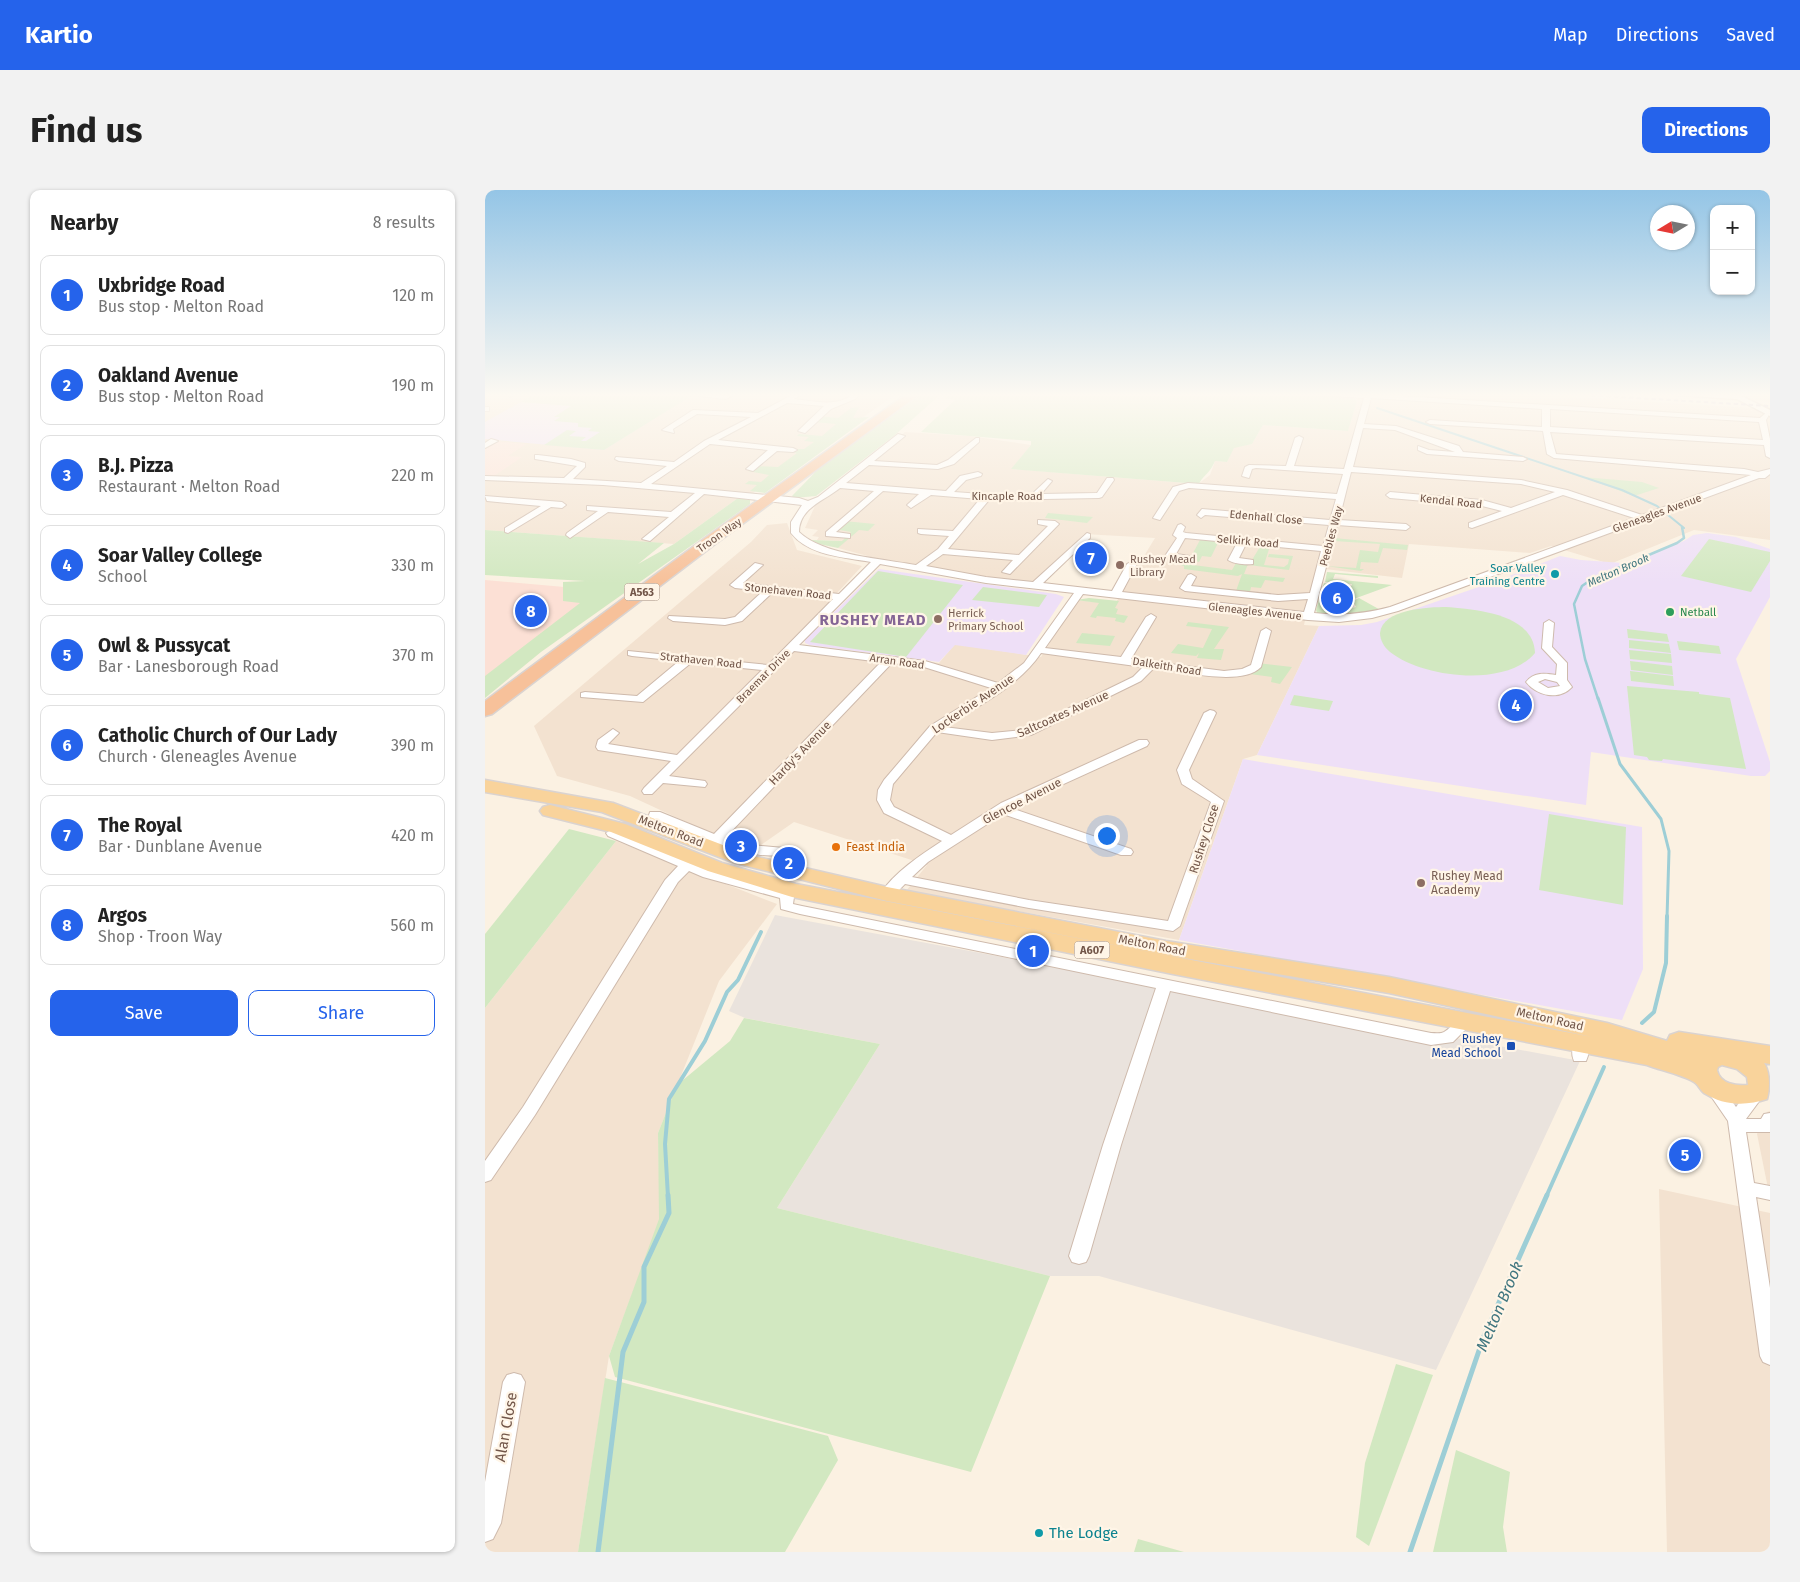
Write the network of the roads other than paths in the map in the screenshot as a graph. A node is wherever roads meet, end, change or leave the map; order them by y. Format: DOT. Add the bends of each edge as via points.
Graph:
graph roads {
  1 [pos="537,457"];
  2 [pos="686,457"];
  3 [pos="766,457"];
  4 [pos="828,457"];
  5 [pos="875,457"];
  6 [pos="957,457"];
  7 [pos="1293,457"];
  8 [pos="1352,457"];
  9 [pos="1485,457"];
  10 [pos="1558,457"];
  11 [pos="619,459"];
  12 [pos="1523,459"];
  13 [pos="867,463"];
  14 [pos="674,464"];
  15 [pos="1289,468"];
  16 [pos="750,469"];
  17 [pos="1347,470"];
  18 [pos="1770,471"];
  19 [pos="978,474"];
  20 [pos="1760,475"];
  21 [pos="1246,476"];
  22 [pos="485,478"];
  23 [pos="522,478"];
  24 [pos="1770,479"];
  25 [pos="567,480"];
  26 [pos="1048,481"];
  27 [pos="1111,482"];
  28 [pos="644,485"];
  29 [pos="837,485"];
  30 [pos="881,489"];
  31 [pos="701,492"];
  32 [pos="1563,492"];
  33 [pos="929,493"];
  34 [pos="947,494"];
  35 [pos="1390,495"];
  36 [pos="1035,496"];
  37 [pos="987,497"];
  38 [pos="1341,497"];
  39 [pos="771,498"];
  40 [pos="486,499"];
  41 [pos="549,504"];
  42 [pos="807,504"];
  43 [pos="562,505"];
  44 [pos="911,505"];
  45 [pos="590,508"];
  46 [pos="605,510"];
  47 [pos="1511,511"];
  48 [pos="1202,512"];
  49 [pos="673,515"];
  50 [pos="1157,518"];
  51 [pos="1643,518"];
  52 [pos="1041,522"];
  53 [pos="1334,522"];
  54 [pos="1471,525"];
  55 [pos="510,527"];
  56 [pos="1406,527"];
  57 [pos="921,531"];
  58 [pos="955,534"];
  59 [pos="570,535"];
  60 [pos="847,536"];
  61 [pos="648,537"];
  62 [pos="1088,539"];
  63 [pos="1243,541"];
  64 [pos="1328,549"];
  65 [pos="941,551"];
  66 [pos="1019,558"];
  67 [pos="1187,558"];
  68 [pos="877,561"];
  69 [pos="1250,562"];
  70 [pos="1132,564"];
  71 [pos="759,565"];
  72 [pos="916,569"];
  73 [pos="1007,572"];
  74 [pos="1191,577"];
  75 [pos="1035,586"];
  76 [pos="771,589"];
  77 [pos="1079,592"];
  78 [pos="1115,595"];
  79 [pos="841,597"];
  80 [pos="1315,597"];
  81 [pos="1308,617"];
  82 [pos="673,618"];
  83 [pos="1136,620"];
  84 [pos="1549,623"];
  85 [pos="1266,631"];
  86 [pos="791,647"];
  87 [pos="1041,650"];
  88 [pos="632,652"];
  89 [pos="689,659"];
  90 [pos="890,659"];
  91 [pos="1125,660"];
  92 [pos="1153,663"];
  93 [pos="770,668"];
  94 [pos="1561,680"];
  95 [pos="525,681"];
  96 [pos="1000,687"];
  97 [pos="585,695"];
  98 [pos="485,710"];
  99 [pos="1210,713"];
  100 [pos="485,718"];
  101 [pos="934,728"];
  102 [pos="613,733"];
  103 [pos="1143,743"];
  104 [pos="680,759"];
  105 [pos="660,779"];
  106 [pos="701,784"];
  107 [pos="485,786"];
  108 [pos="648,791"];
  109 [pos="485,800"];
  110 [pos="1001,809"];
  111 [pos="655,815"];
  112 [pos="621,826"];
  113 [pos="951,840"];
  114 [pos="779,851"];
  115 [pos="702,852"];
  116 [pos="1126,852"];
  117 [pos="893,886"];
  118 [pos="789,893"];
  119 [pos="964,909"];
  120 [pos="1026,936"];
  121 [pos="1165,984"];
  122 [pos="1385,996"];
  123 [pos="1464,1023"];
  124 [pos="1607,1032"];
  125 [pos="1707,1073"];
  126 [pos="1763,1075"];
  127 [pos="1770,1119"];
  128 [pos="1736,1123"];
  129 [pos="485,1175"];
  130 [pos="1746,1188"];
  131 [pos="1770,1193"];
  132 [pos="1079,1256"];
  133 [pos="1770,1356"];
  134 [pos="514,1382"];
  135 [pos="485,1531"];
  1 -- 25 [label="street" via="582,465"];
  2 -- 14 [label="street"];
  3 -- 16 [label="street"];
  4 -- 39 [label="highway, Troon Way / A563"];
  5 -- 13 [label="street"];
  6 -- 13 [label="street" via="938,467"];
  7 -- 15 [label="street"];
  8 -- 17 [label="street, Peebles Way"];
  9 -- 12 [label="street"];
  10 -- 20 [label="street"];
  11 -- 14 [label="street"];
  13 -- 29 [label="street"];
  14 -- 28 [label="street"];
  15 -- 17 [label="street"];
  15 -- 21 [label="street" via="1253,466 1249,467"];
  17 -- 32 [label="street" via="1505,480"];
  17 -- 38 [label="street, Peebles Way"];
  18 -- 20 [label="street, Gleneagles Avenue"];
  19 -- 34 [label="street" via="963,478"];
  20 -- 24 [label="street"];
  20 -- 51 [label="street, Gleneagles Avenue"];
  22 -- 23 [label="street"];
  23 -- 25 [label="street"];
  23 -- 40 [label="street"];
  25 -- 28 [label="street"];
  26 -- 36 [label="street"];
  27 -- 36 [label="street, Kincaple Road" via="1099,495"];
  28 -- 31 [label="street"];
  29 -- 30 [label="street, Kincaple Road"];
  29 -- 42 [label="street" via="821,499"];
  30 -- 33 [label="street, Kincaple Road"];
  30 -- 60 [label="street" via="829,534"];
  31 -- 39 [label="street"];
  31 -- 49 [label="street"];
  32 -- 47 [label="street"];
  32 -- 51 [label="street"];
  33 -- 34 [label="street, Kincaple Road"];
  33 -- 44 [label="street"];
  34 -- 37 [label="street, Kincaple Road"];
  35 -- 47 [label="street, Kendal Road" via="1482,503"];
  36 -- 37 [label="street, Kincaple Road"];
  37 -- 58 [label="street"];
  38 -- 50 [label="street" via="1188,486 1176,489"];
  38 -- 53 [label="street, Peebles Way"];
  39 -- 42 [label="street"];
  39 -- 95 [label="highway, Troon Way / A563"];
  40 -- 41 [label="street"];
  41 -- 43 [label="street"];
  41 -- 55 [label="street"];
  42 -- 68 [label="street, Gleneagles Avenue" via="794,527 795,533 805,543 826,551"];
  45 -- 46 [label="street"];
  46 -- 49 [label="street"];
  46 -- 59 [label="street"];
  47 -- 54 [label="street"];
  48 -- 53 [label="street, Edenhall Close"];
  49 -- 61 [label="street" via="670,522"];
  51 -- 81 [label="street, Gleneagles Avenue" via="1372,615 1339,619"];
  52 -- 66 [label="street" via="1055,524"];
  53 -- 56 [label="street, Edenhall Close"];
  53 -- 64 [label="street, Peebles Way"];
  57 -- 58 [label="street"];
  58 -- 65 [label="street"];
  62 -- 75 [label="street"];
  63 -- 64 [label="street, Selkirk Road"];
  63 -- 67 [label="street, Selkirk Road" via="1182,531 1170,556"];
  63 -- 69 [label="street" via="1233,560"];
  64 -- 80 [label="street, Peebles Way"];
  65 -- 66 [label="street"];
  65 -- 72 [label="street"];
  66 -- 73 [label="street"];
  68 -- 72 [label="street, Gleneagles Avenue"];
  68 -- 79 [label="street, Braemar Drive"];
  70 -- 78 [label="street"];
  71 -- 76 [label="street, Stonehaven Road" via="735,585"];
  72 -- 75 [label="street, Gleneagles Avenue"];
  74 -- 80 [label="street" via="1185,588 1278,598"];
  75 -- 77 [label="street, Gleneagles Avenue"];
  76 -- 79 [label="street, Stonehaven Road"];
  76 -- 82 [label="street" via="738,619 725,622"];
  77 -- 78 [label="street, Gleneagles Avenue"];
  77 -- 87 [label="street, Lockerbie Avenue"];
  78 -- 81 [label="street, Gleneagles Avenue"];
  79 -- 86 [label="street, Braemar Drive"];
  80 -- 81 [label="street, Peebles Way"];
  83 -- 91 [label="street" via="1149,619"];
  84 -- 94 [label="street" via="1547,648 1562,663"];
  85 -- 92 [label="street, Dalkeith Road" via="1256,667 1244,672 1224,674"];
  86 -- 90 [label="street, Arran Road"];
  86 -- 93 [label="street, Braemar Drive"];
  87 -- 91 [label="street, Dalkeith Road"];
  87 -- 96 [label="street, Lockerbie Avenue"];
  88 -- 89 [label="street, Strathaven Road"];
  89 -- 93 [label="street, Strathaven Road"];
  89 -- 97 [label="street" via="639,700"];
  90 -- 96 [label="street, Arran Road" via="925,664"];
  90 -- 115 [label="street, Hardy's Avenue"];
  91 -- 92 [label="street, Dalkeith Road"];
  92 -- 101 [label="street, Saltcoates Avenue" via="1137,679 1027,733 1012,737 975,737"];
  93 -- 104 [label="street, Braemar Drive"];
  95 -- 98 [label="highway, Troon Way"];
  95 -- 100 [label="highway, Troon Way"];
  96 -- 101 [label="street, Lockerbie Avenue"];
  99 -- 117 [label="street, Rushey Close" via="1183,770 1186,781 1219,801 1173,926"];
  101 -- 113 [label="street, Lockerbie Avenue" via="887,783 882,793 883,802 899,816"];
  102 -- 104 [label="street" via="601,744 602,747"];
  103 -- 110 [label="street, Glencoe Avenue"];
  104 -- 105 [label="street, Braemar Drive"];
  105 -- 106 [label="street"];
  105 -- 108 [label="street, Braemar Drive"];
  107 -- 112 [label="main road, Melton Road / A607" via="605,807"];
  109 -- 112 [label="main road, Melton Road / A607"];
  110 -- 113 [label="street, Glencoe Avenue"];
  110 -- 116 [label="street"];
  111 -- 115 [label="street"];
  112 -- 115 [label="main road, Melton Road / A607"];
  113 -- 117 [label="street, Glencoe Avenue" via="923,859"];
  114 -- 115 [label="street" via="739,848"];
  115 -- 117 [label="main road, Melton Road / A607" via="788,871"];
  115 -- 118 [label="main road, Melton Road / A607" via="715,867"];
  115 -- 129 [label="street, Hardy's Avenue" via="672,880 529,1111"];
  117 -- 119 [label="main road, Melton Road / A607"];
  118 -- 120 [label="main road, Melton Road / A607"];
  118 -- 121 [label="street" via="786,906 799,910"];
  119 -- 120 [label="main road" via="966,915 1026,926 1029,929"];
  119 -- 122 [label="main road, Melton Road / A607" via="1166,948"];
  120 -- 122 [label="main road, Melton Road / A607"];
  121 -- 123 [label="street" via="1438,1040 1447,1038"];
  121 -- 132 [label="street"];
  122 -- 123 [label="main road, Melton Road / A607"];
  122 -- 124 [label="main road, Melton Road / A607"];
  123 -- 125 [label="main road, Melton Road / A607" via="1581,1050 1650,1057"];
  124 -- 125 [label="main road, Melton Road / A607"];
  124 -- 126 [label="main road" via="1643,1035"];
  125 -- 126 [label="main road, A607" via="1716,1057 1730,1057"];
  125 -- 126 [label="main road, A607" via="1727,1094 1738,1096 1753,1095"];
  125 -- 128 [label="street"];
  126 -- 128 [label="street"];
  127 -- 128 [label="street" via="1767,1126"];
  128 -- 130 [label="street"];
  130 -- 131 [label="street"];
  130 -- 133 [label="street"];
  134 -- 135 [label="street, Alan Close"];
}
